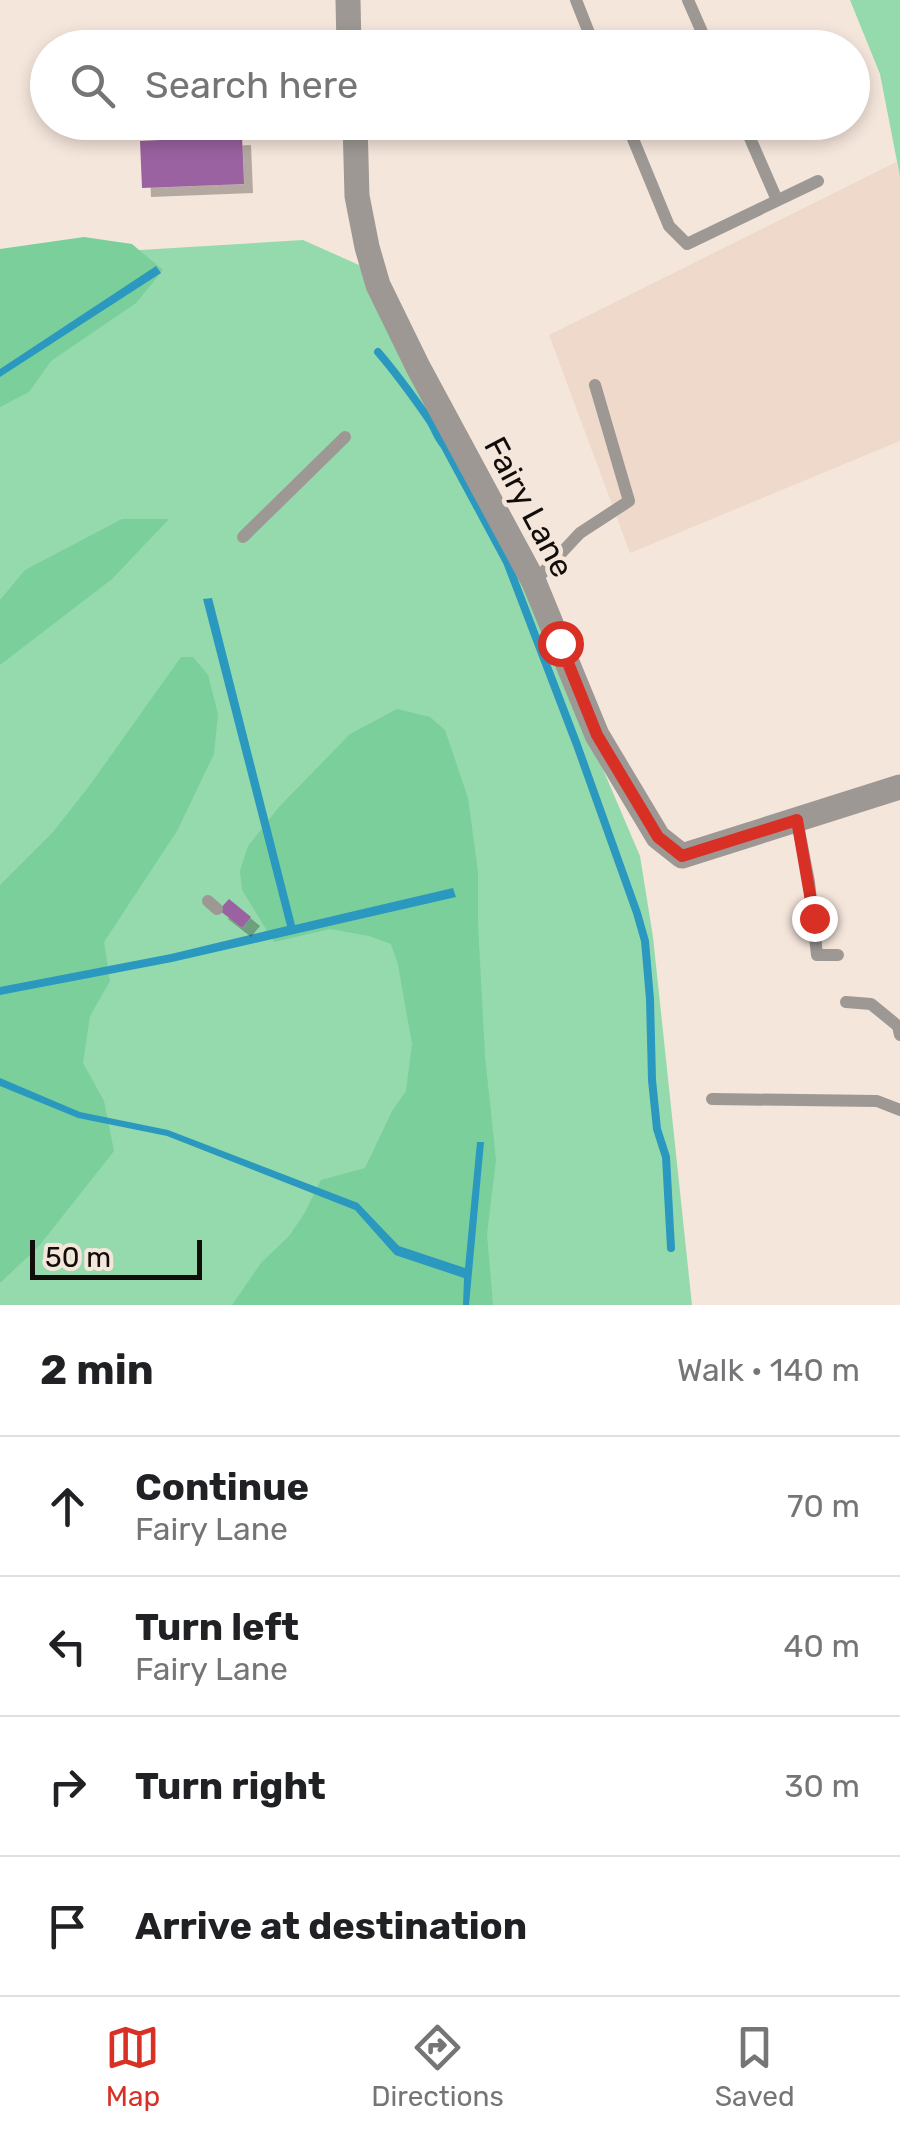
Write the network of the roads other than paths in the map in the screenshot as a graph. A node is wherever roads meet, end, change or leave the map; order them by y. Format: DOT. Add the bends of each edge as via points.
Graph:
graph roads {
  1 [pos="348,0"];
  2 [pos="366,0"];
  3 [pos="576,0"];
  4 [pos="688,0"];
  5 [pos="348,30"];
  6 [pos="365,30"];
  7 [pos="588,30"];
  8 [pos="702,30"];
  9 [pos="355,140"];
  10 [pos="633,140"];
  11 [pos="751,140"];
  12 [pos="818,182"];
  13 [pos="777,200"];
  14 [pos="595,385"];
  15 [pos="345,437"];
  16 [pos="243,537"];
  17 [pos="534,582"];
  18 [pos="900,788"];
  19 [pos="797,820"];
  20 [pos="838,955"];
  21 [pos="846,1002"];
  22 [pos="900,1035"];
  23 [pos="712,1100"];
  24 [pos="900,1110"];
  1 -- 5 [label="street"];
  2 -- 6 [label="street"];
  3 -- 7 [label="lane"];
  4 -- 8 [label="lane"];
  9 -- 17 [label="street, Fairy Lane" via="357,196 378,285"];
  10 -- 13 [label="lane" via="669,226 687,244"];
  11 -- 13 [label="lane"];
  12 -- 13 [label="lane"];
  14 -- 17 [label="lane" via="628,502 580,533"];
  15 -- 16 [label="lane"];
  17 -- 19 [label="street, Fairy Lane" via="597,735 658,837 682,856"];
  18 -- 19 [label="street, Fairy Lane"];
  19 -- 20 [label="lane" via="818,955"];
  21 -- 22 [label="lane" via="870,1004"];
  23 -- 24 [label="lane" via="877,1101"];
}
